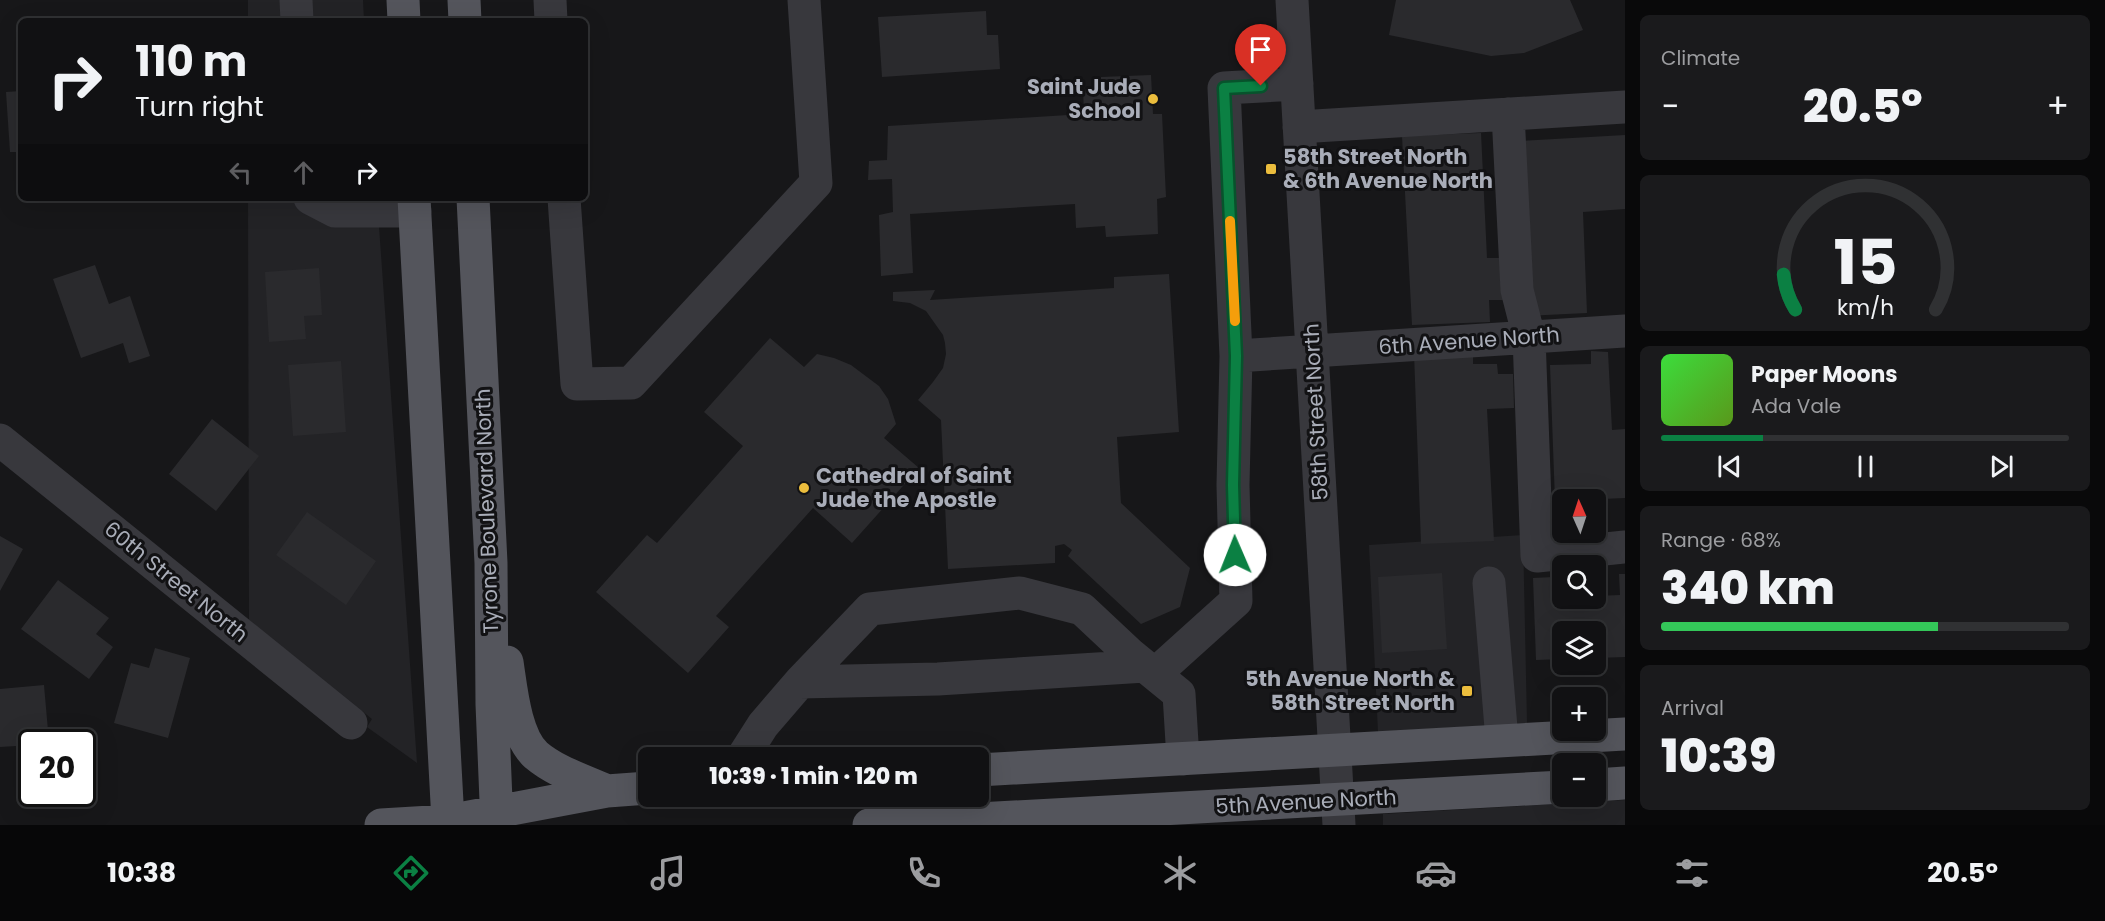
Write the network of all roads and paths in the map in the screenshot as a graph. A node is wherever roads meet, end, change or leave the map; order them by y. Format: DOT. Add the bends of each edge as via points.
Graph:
graph roads {
  1 [pos="296,0"];
  2 [pos="403,0"];
  3 [pos="464,0"];
  4 [pos="550,0"];
  5 [pos="804,0"];
  6 [pos="1292,0"];
  7 [pos="297,18"];
  8 [pos="404,18"];
  9 [pos="465,18"];
  10 [pos="551,18"];
  11 [pos="1297,84"];
  12 [pos="1625,107"];
  13 [pos="1508,114"];
  14 [pos="1299,127"];
  15 [pos="316,201"];
  16 [pos="473,201"];
  17 [pos="564,201"];
  18 [pos="415,205"];
  19 [pos="1625,331"];
  20 [pos="1530,337"];
  21 [pos="1312,351"];
  22 [pos="1236,356"];
  23 [pos="0,441"];
  24 [pos="1625,547"];
  25 [pos="491,563"];
  26 [pos="1489,583"];
  27 [pos="1150,670"];
  28 [pos="800,681"];
  29 [pos="351,723"];
  30 [pos="1625,734"];
  31 [pos="1502,740"];
  32 [pos="749,747"];
  33 [pos="1335,751"];
  34 [pos="1183,759"];
  35 [pos="989,769"];
  36 [pos="1625,783"];
  37 [pos="1606,784"];
  38 [pos="1552,788"];
  39 [pos="638,789"];
  40 [pos="607,791"];
  41 [pos="1338,813"];
  42 [pos="497,818"];
  43 [pos="439,823"];
  44 [pos="381,825"];
  45 [pos="869,825"];
  1 -- 7 [label="street"];
  2 -- 8 [label="main road"];
  3 -- 9 [label="main road"];
  4 -- 10 [label="street"];
  5 -- 17 [label="street" via="816,183 631,383 577,384"];
  6 -- 11 [label="street, 58th Street North"];
  11 -- 14 [label="street, 58th Street North"];
  11 -- 22 [label="street" via="1224,88"];
  12 -- 13 [label="street"];
  13 -- 14 [label="street"];
  13 -- 20 [label="street" via="1517,290"];
  14 -- 21 [label="street, 58th Street North"];
  15 -- 18 [label="street" via="335,211"];
  16 -- 25 [label="main road, Tyrone Boulevard North"];
  18 -- 43 [label="main road"];
  19 -- 20 [label="street, 6th Avenue North"];
  20 -- 21 [label="street, 6th Avenue North"];
  20 -- 24 [label="street" via="1537,556"];
  21 -- 22 [label="street, 6th Avenue North"];
  21 -- 33 [label="street, 58th Street North"];
  22 -- 27 [label="street" via="1236,601"];
  23 -- 29 [label="street, 60th Street North"];
  25 -- 40 [label="main road" via="522,732 534,753 554,768"];
  25 -- 42 [label="main road, Tyrone Boulevard North"];
  26 -- 31 [label="street"];
  27 -- 28 [label="street"];
  27 -- 28 [label="street" via="1082,609 1020,593 870,609"];
  27 -- 34 [label="street" via="1179,694"];
  28 -- 32 [label="street"];
  30 -- 31 [label="main road"];
  31 -- 33 [label="main road"];
  33 -- 34 [label="main road"];
  33 -- 41 [label="street, 58th Street North"];
  34 -- 35 [label="main road"];
  36 -- 37 [label="main road"];
  38 -- 41 [label="main road, 5th Avenue North"];
  39 -- 40 [label="main road"];
  40 -- 42 [label="main road"];
  41 -- 45 [label="main road, 5th Avenue North"];
  42 -- 43 [label="main road"];
  43 -- 44 [label="main road"];
}
